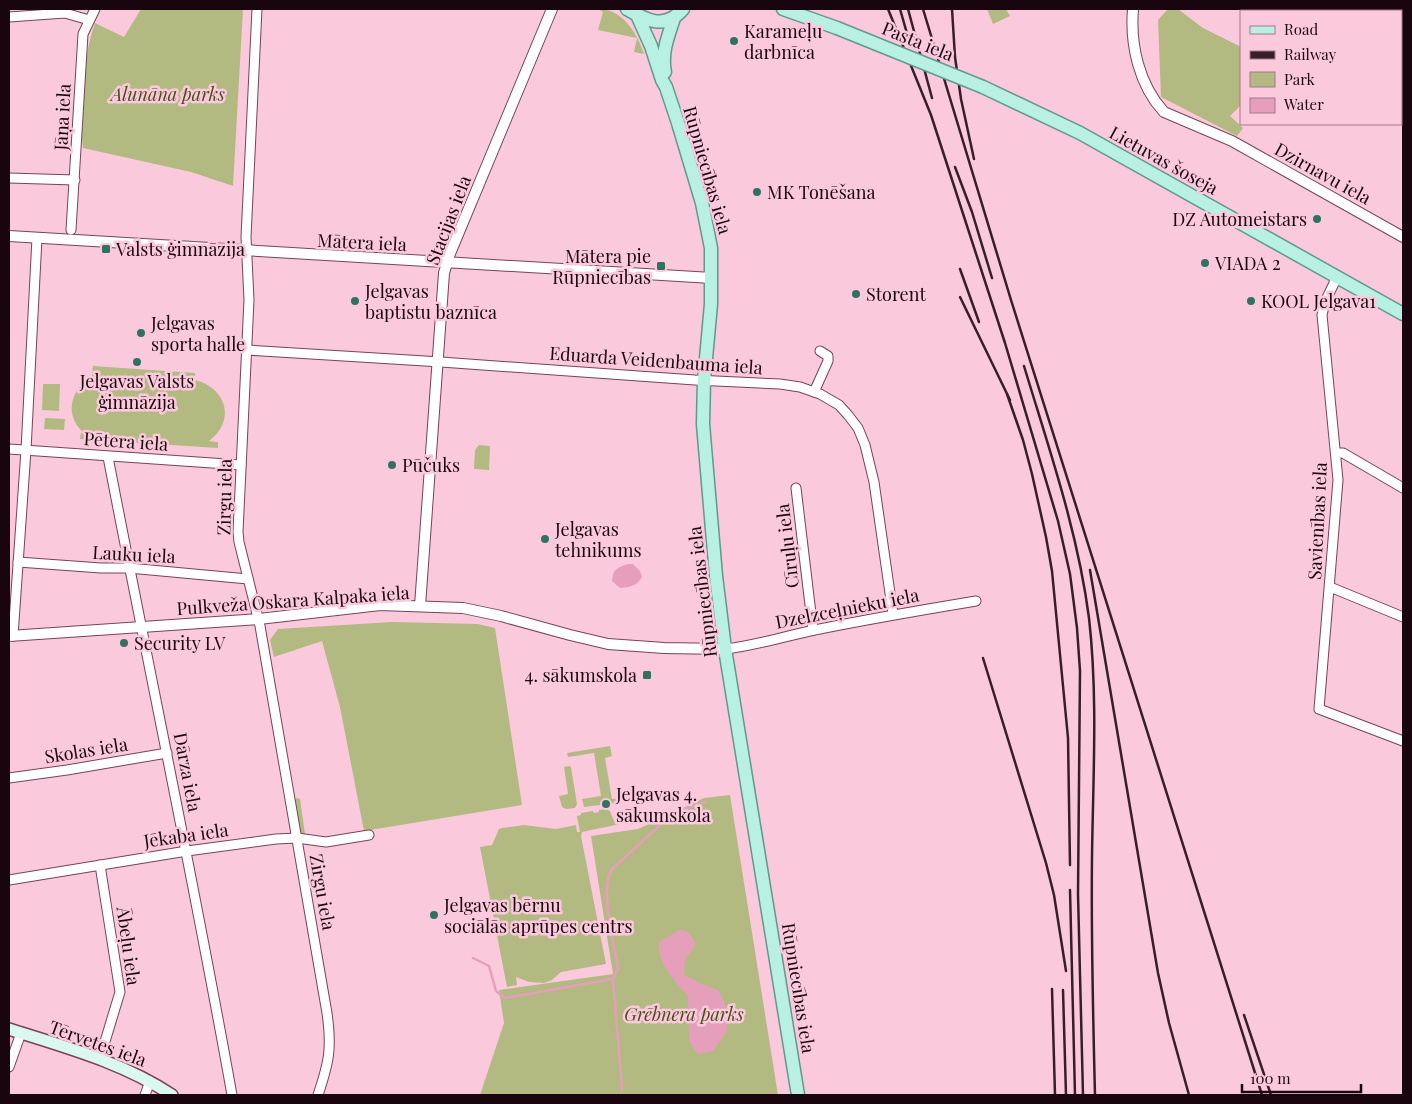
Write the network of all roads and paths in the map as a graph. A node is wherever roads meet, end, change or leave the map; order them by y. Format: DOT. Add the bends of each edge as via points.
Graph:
graph roads {
  1 [pos="95,9"];
  2 [pos="257,9"];
  3 [pos="552,9"];
  4 [pos="683,9"];
  5 [pos="783,9"];
  6 [pos="1133,9"];
  7 [pos="632,12"];
  8 [pos="9,17"];
  9 [pos="674,18"];
  10 [pos="88,20"];
  11 [pos="666,87"];
  12 [pos="983,87"];
  13 [pos="9,178"];
  14 [pos="75,180"];
  15 [pos="72,230"];
  16 [pos="9,236"];
  17 [pos="1403,237"];
  18 [pos="37,238"];
  19 [pos="245,251"];
  20 [pos="446,263"];
  21 [pos="1337,277"];
  22 [pos="712,278"];
  23 [pos="1403,314"];
  24 [pos="246,350"];
  25 [pos="820,350"];
  26 [pos="438,362"];
  27 [pos="704,380"];
  28 [pos="814,392"];
  29 [pos="9,450"];
  30 [pos="26,450"];
  31 [pos="1336,453"];
  32 [pos="108,457"];
  33 [pos="241,465"];
  34 [pos="796,488"];
  35 [pos="1403,488"];
  36 [pos="18,562"];
  37 [pos="130,568"];
  38 [pos="248,579"];
  39 [pos="1330,587"];
  40 [pos="976,601"];
  41 [pos="420,606"];
  42 [pos="893,614"];
  43 [pos="1403,617"];
  44 [pos="259,619"];
  45 [pos="141,628"];
  46 [pos="813,630"];
  47 [pos="11,636"];
  48 [pos="725,649"];
  49 [pos="1403,741"];
  50 [pos="167,753"];
  51 [pos="9,778"];
  52 [pos="369,835"];
  53 [pos="297,838"];
  54 [pos="187,851"];
  55 [pos="100,865"];
  56 [pos="9,880"];
  57 [pos="9,1030"];
  58 [pos="21,1033"];
  59 [pos="100,1058"];
  60 [pos="9,1067"];
  61 [pos="150,1081"];
  62 [pos="145,1095"];
  63 [pos="172,1095"];
  64 [pos="232,1095"];
  65 [pos="318,1095"];
  66 [pos="798,1095"];
  1 -- 10 [label="street, Jāņa iela"];
  2 -- 19 [label="street, Zirgu iela"];
  3 -- 20 [label="street, Stacijas iela"];
  4 -- 9 [label="main road, Rūpniecības iela"];
  5 -- 12 [label="main road, Pasta iela, bridge"];
  6 -- 17 [label="street, Dzirnavu iela" via="1135,55 1140,72 1164,112 1232,141"];
  7 -- 9 [label="main road, Rūpniecības iela" via="655,22"];
  7 -- 11 [label="main road, Rūpniecības iela" via="651,46"];
  8 -- 10 [label="street" via="65,13"];
  9 -- 11 [label="main road, Rūpniecības iela" via="663,61"];
  10 -- 14 [label="street, Jāņa iela" via="83,34"];
  11 -- 22 [label="main road, Rūpniecības iela" via="702,203 712,248"];
  12 -- 21 [label="main road, Lietuvas šoseja" via="1068,128"];
  13 -- 14 [label="street"];
  14 -- 15 [label="street, Jāņa iela"];
  16 -- 18 [label="street, Mātera iela"];
  18 -- 19 [label="street, Mātera iela"];
  18 -- 30 [label="street"];
  19 -- 20 [label="street, Mātera iela"];
  19 -- 24 [label="street, Zirgu iela" via="249,300"];
  20 -- 22 [label="street, Mātera iela"];
  20 -- 26 [label="street, Stacijas iela"];
  21 -- 23 [label="main road, Lietuvas šoseja"];
  21 -- 31 [label="street, Savienības iela" via="1322,315"];
  22 -- 27 [label="main road, Rūpniecības iela"];
  24 -- 26 [label="street, Eduarda Veidenbauma iela"];
  24 -- 33 [label="street, Zirgu iela"];
  25 -- 28 [label="street" via="828,356 828,361"];
  26 -- 27 [label="street, Eduarda Veidenbauma iela"];
  26 -- 41 [label="street, Stacijas iela"];
  27 -- 28 [label="street, Eduarda Veidenbauma iela" via="780,384"];
  27 -- 48 [label="main road, Rūpniecības iela" via="706,468"];
  28 -- 42 [label="street, Eduarda Veidenbauma iela" via="839,405 858,428 865,445 874,482"];
  29 -- 30 [label="street, Pētera iela"];
  30 -- 32 [label="street, Pētera iela"];
  30 -- 36 [label="street"];
  31 -- 35 [label="street" via="1343,453"];
  31 -- 39 [label="street, Savienības iela" via="1338,499"];
  32 -- 33 [label="street, Pētera iela"];
  32 -- 37 [label="street, Dārza iela"];
  33 -- 38 [label="street, Zirgu iela" via="238,532"];
  34 -- 46 [label="street, Cīruļu iela"];
  36 -- 37 [label="street, Lauku iela"];
  36 -- 47 [label="street"];
  37 -- 38 [label="street, Lauku iela"];
  37 -- 45 [label="street, Dārza iela"];
  38 -- 44 [label="street, Zirgu iela"];
  39 -- 43 [label="street"];
  39 -- 49 [label="street, Savienības iela" via="1319,709"];
  40 -- 42 [label="street, Dzelzceļnieku iela"];
  41 -- 44 [label="street, Pulkveža Oskara Kalpaka iela" via="380,605"];
  41 -- 48 [label="street, Pulkveža Oskara Kalpaka iela" via="474,610 608,644"];
  42 -- 46 [label="street, Dzelzceļnieku iela"];
  44 -- 45 [label="street, Pulkveža Oskara Kalpaka iela"];
  44 -- 53 [label="street, Zirgu iela"];
  45 -- 47 [label="street, Pulkveža Oskara Kalpaka iela"];
  45 -- 50 [label="street, Dārza iela"];
  46 -- 48 [label="street, Dzelzceļnieku iela"];
  48 -- 66 [label="main road, Rūpniecības iela"];
  50 -- 51 [label="street, Skolas iela"];
  50 -- 54 [label="street, Dārza iela"];
  52 -- 53 [label="street, Jēkaba iela" via="326,842"];
  53 -- 54 [label="street, Jēkaba iela"];
  53 -- 65 [label="street, Zirgu iela" via="331,1038 328,1063"];
  54 -- 55 [label="street, Jēkaba iela"];
  54 -- 64 [label="street, Dārza iela"];
  55 -- 56 [label="street, Jēkaba iela"];
  55 -- 59 [label="street, Ābeļu iela" via="120,992"];
  57 -- 58 [label="main road, Tērvetes iela"];
  58 -- 59 [label="main road, Tērvetes iela"];
  58 -- 60 [label="street"];
  59 -- 61 [label="main road, Tērvetes iela"];
  61 -- 62 [label="street"];
  61 -- 63 [label="main road, Tērvetes iela"];
}
